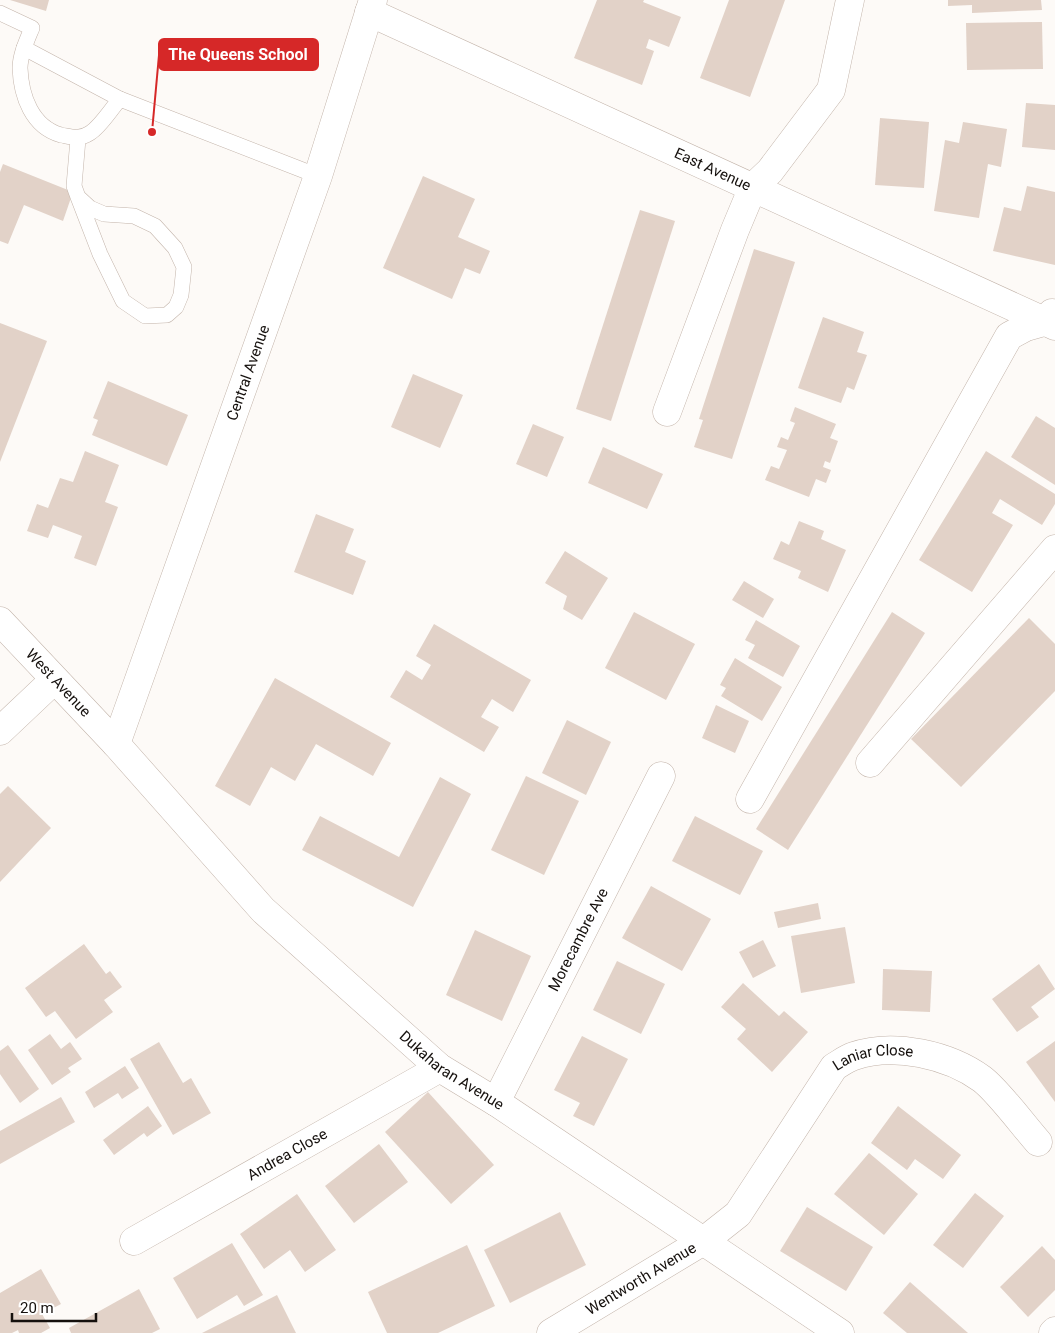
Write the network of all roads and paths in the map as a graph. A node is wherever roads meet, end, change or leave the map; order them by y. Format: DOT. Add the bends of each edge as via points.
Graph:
graph roads {
  1 [pos="850,0"];
  2 [pos="371,6"];
  3 [pos="0,13"];
  4 [pos="24,48"];
  5 [pos="120,99"];
  6 [pos="78,139"];
  7 [pos="318,176"];
  8 [pos="753,187"];
  9 [pos="78,197"];
  10 [pos="1052,318"];
  11 [pos="667,412"];
  12 [pos="1055,549"];
  13 [pos="0,621"];
  14 [pos="54,680"];
  15 [pos="0,731"];
  16 [pos="116,744"];
  17 [pos="870,763"];
  18 [pos="661,776"];
  19 [pos="750,799"];
  20 [pos="440,1068"];
  21 [pos="496,1102"];
  22 [pos="1038,1142"];
  23 [pos="134,1240"];
  24 [pos="705,1240"];
  25 [pos="552,1333"];
  26 [pos="840,1333"];
  1 -- 8 [label="street" via="831,90 770,171"];
  2 -- 7 [label="street, Central Avenue"];
  2 -- 8 [label="street, East Avenue"];
  3 -- 4 [label="lane" via="32,28"];
  4 -- 5 [label="lane"];
  4 -- 6 [label="lane" via="20,68 26,99 34,118 48,131"];
  5 -- 6 [label="lane" via="91,133"];
  5 -- 7 [label="lane"];
  6 -- 9 [label="lane" via="74,186"];
  7 -- 16 [label="street, Central Avenue"];
  8 -- 10 [label="street, East Avenue"];
  8 -- 11 [label="street"];
  9 -- 9 [label="lane" via="90,208 104,214 134,216 155,226 175,248 184,267 181,295 176,307 168,314 145,316 122,301"];
  10 -- 19 [label="street" via="1009,336"];
  12 -- 17 [label="street"];
  13 -- 14 [label="street, West Avenue"];
  14 -- 15 [label="street"];
  14 -- 16 [label="street, West Avenue"];
  16 -- 20 [label="street, Dukaharan Avenue" via="263,910"];
  18 -- 21 [label="street, Morecambre Ave"];
  20 -- 21 [label="street, Dukaharan Avenue"];
  20 -- 23 [label="street, Andrea Close"];
  21 -- 24 [label="street, Dukaharan Avenue"];
  22 -- 24 [label="street, Laniar Close" via="983,1080 953,1062 919,1052 878,1051 854,1056 834,1066 738,1214"];
  24 -- 25 [label="street, Wentworth Avenue"];
  24 -- 26 [label="street, Dukaharan Avenue"];
}
